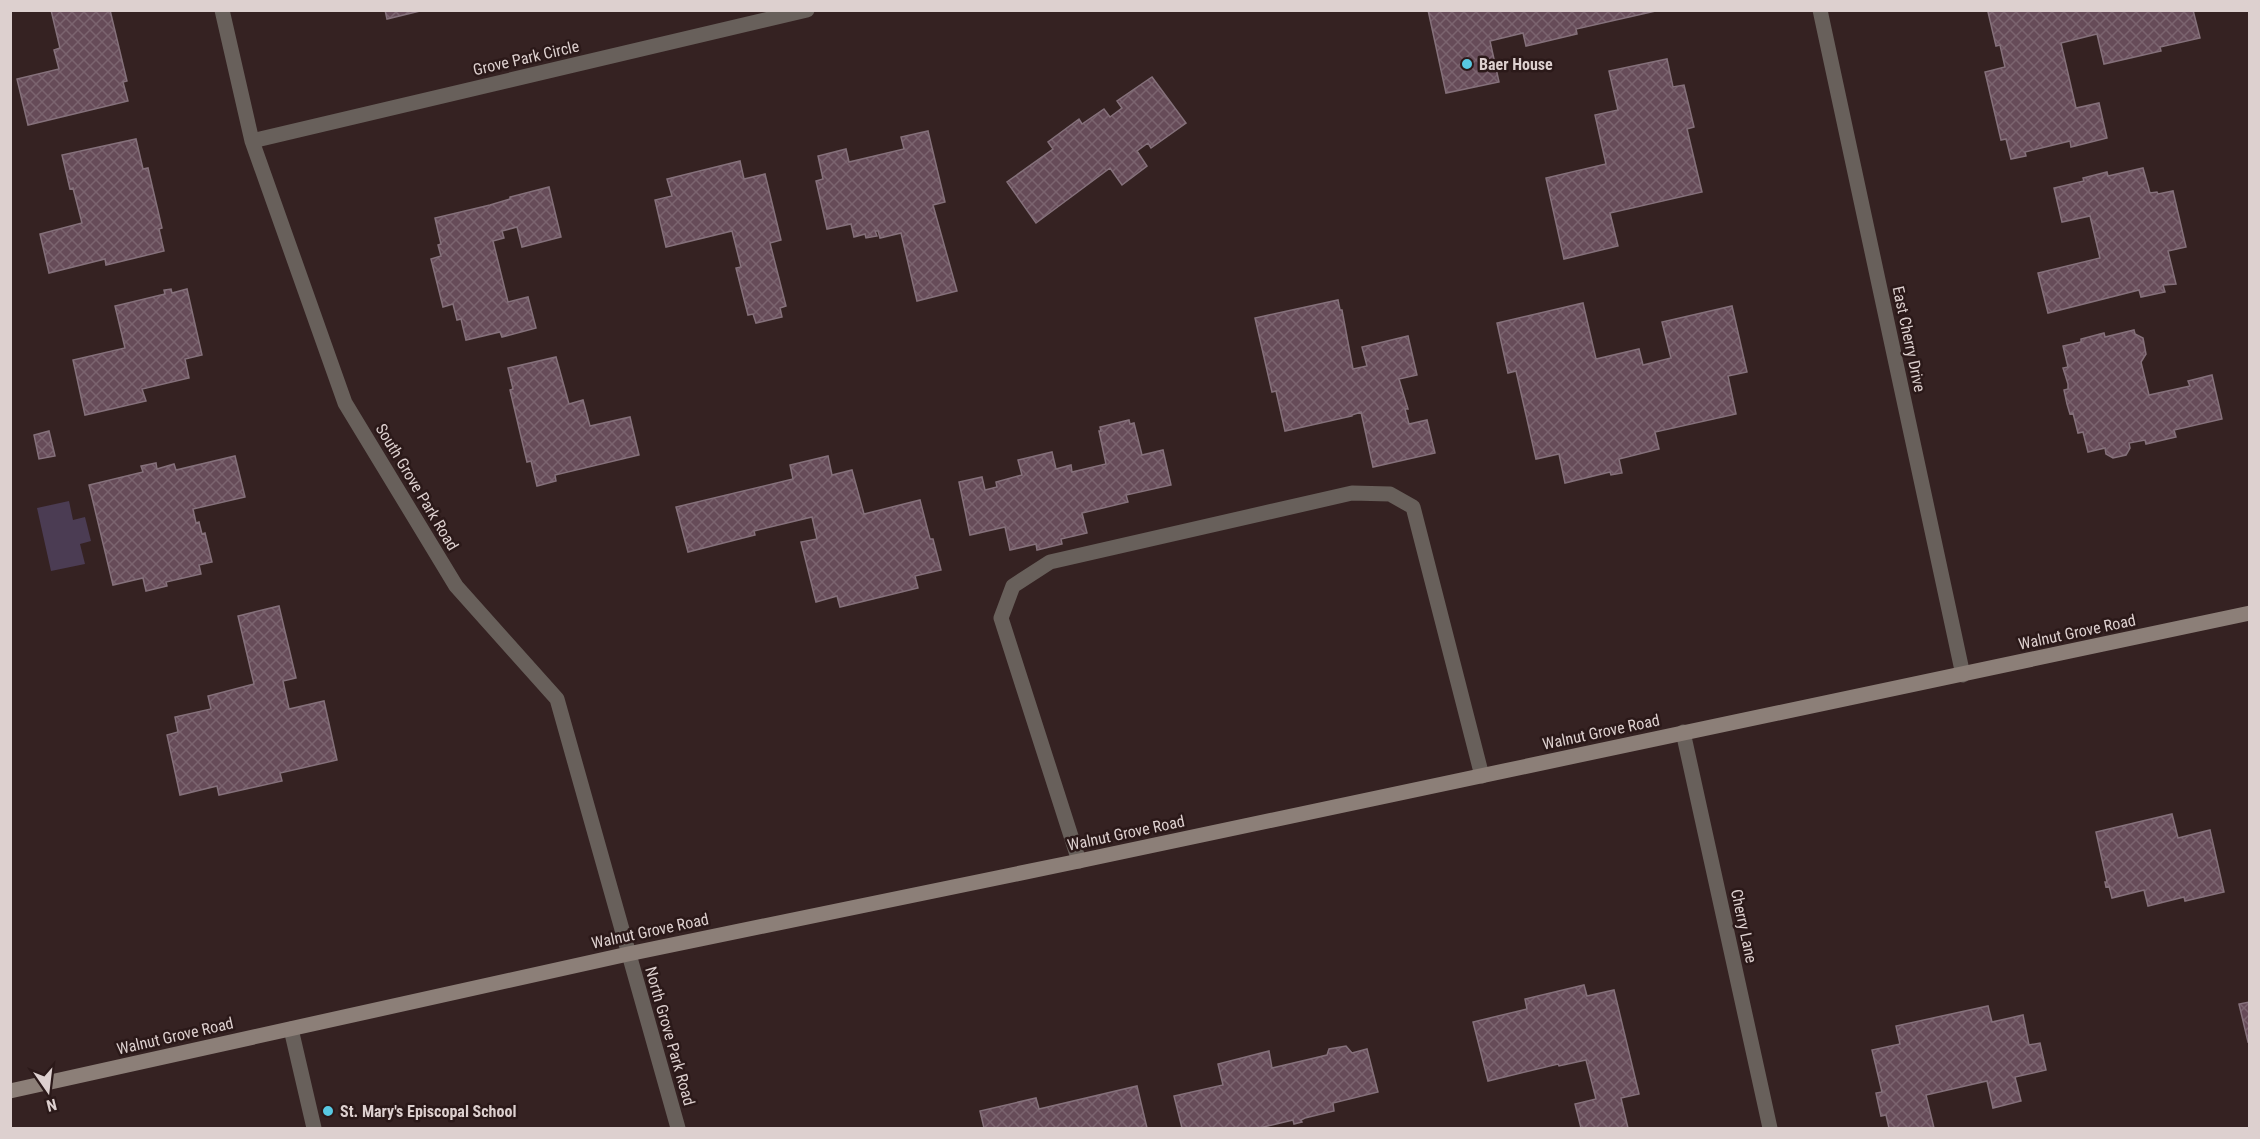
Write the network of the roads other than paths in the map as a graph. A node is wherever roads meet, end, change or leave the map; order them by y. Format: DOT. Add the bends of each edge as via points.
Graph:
graph roads {
  1 [pos="222,10"];
  2 [pos="807,10"];
  3 [pos="1820,10"];
  4 [pos="252,141"];
  5 [pos="2250,613"];
  6 [pos="1963,675"];
  7 [pos="1683,732"];
  8 [pos="1482,776"];
  9 [pos="1079,861"];
  10 [pos="628,954"];
  11 [pos="291,1029"];
  12 [pos="10,1092"];
  13 [pos="314,1128"];
  14 [pos="678,1128"];
  15 [pos="1770,1128"];
  1 -- 4 [label="street, South Grove Park Road"];
  2 -- 4 [label="street, Grove Park Circle"];
  3 -- 6 [label="street, East Cherry Drive"];
  4 -- 10 [label="street, South Grove Park Road" via="345,402 456,586 557,699"];
  5 -- 6 [label="main road, Walnut Grove Road"];
  6 -- 7 [label="main road, Walnut Grove Road"];
  7 -- 8 [label="main road, Walnut Grove Road"];
  7 -- 15 [label="street, Cherry Lane"];
  8 -- 9 [label="main road, Walnut Grove Road"];
  8 -- 9 [label="street" via="1413,507 1390,494 1352,493 1050,561 1013,586 1002,618"];
  9 -- 10 [label="main road, Walnut Grove Road"];
  10 -- 11 [label="main road, Walnut Grove Road"];
  10 -- 14 [label="street, North Grove Park Road"];
  11 -- 12 [label="main road, Walnut Grove Road"];
  11 -- 13 [label="street"];
}
